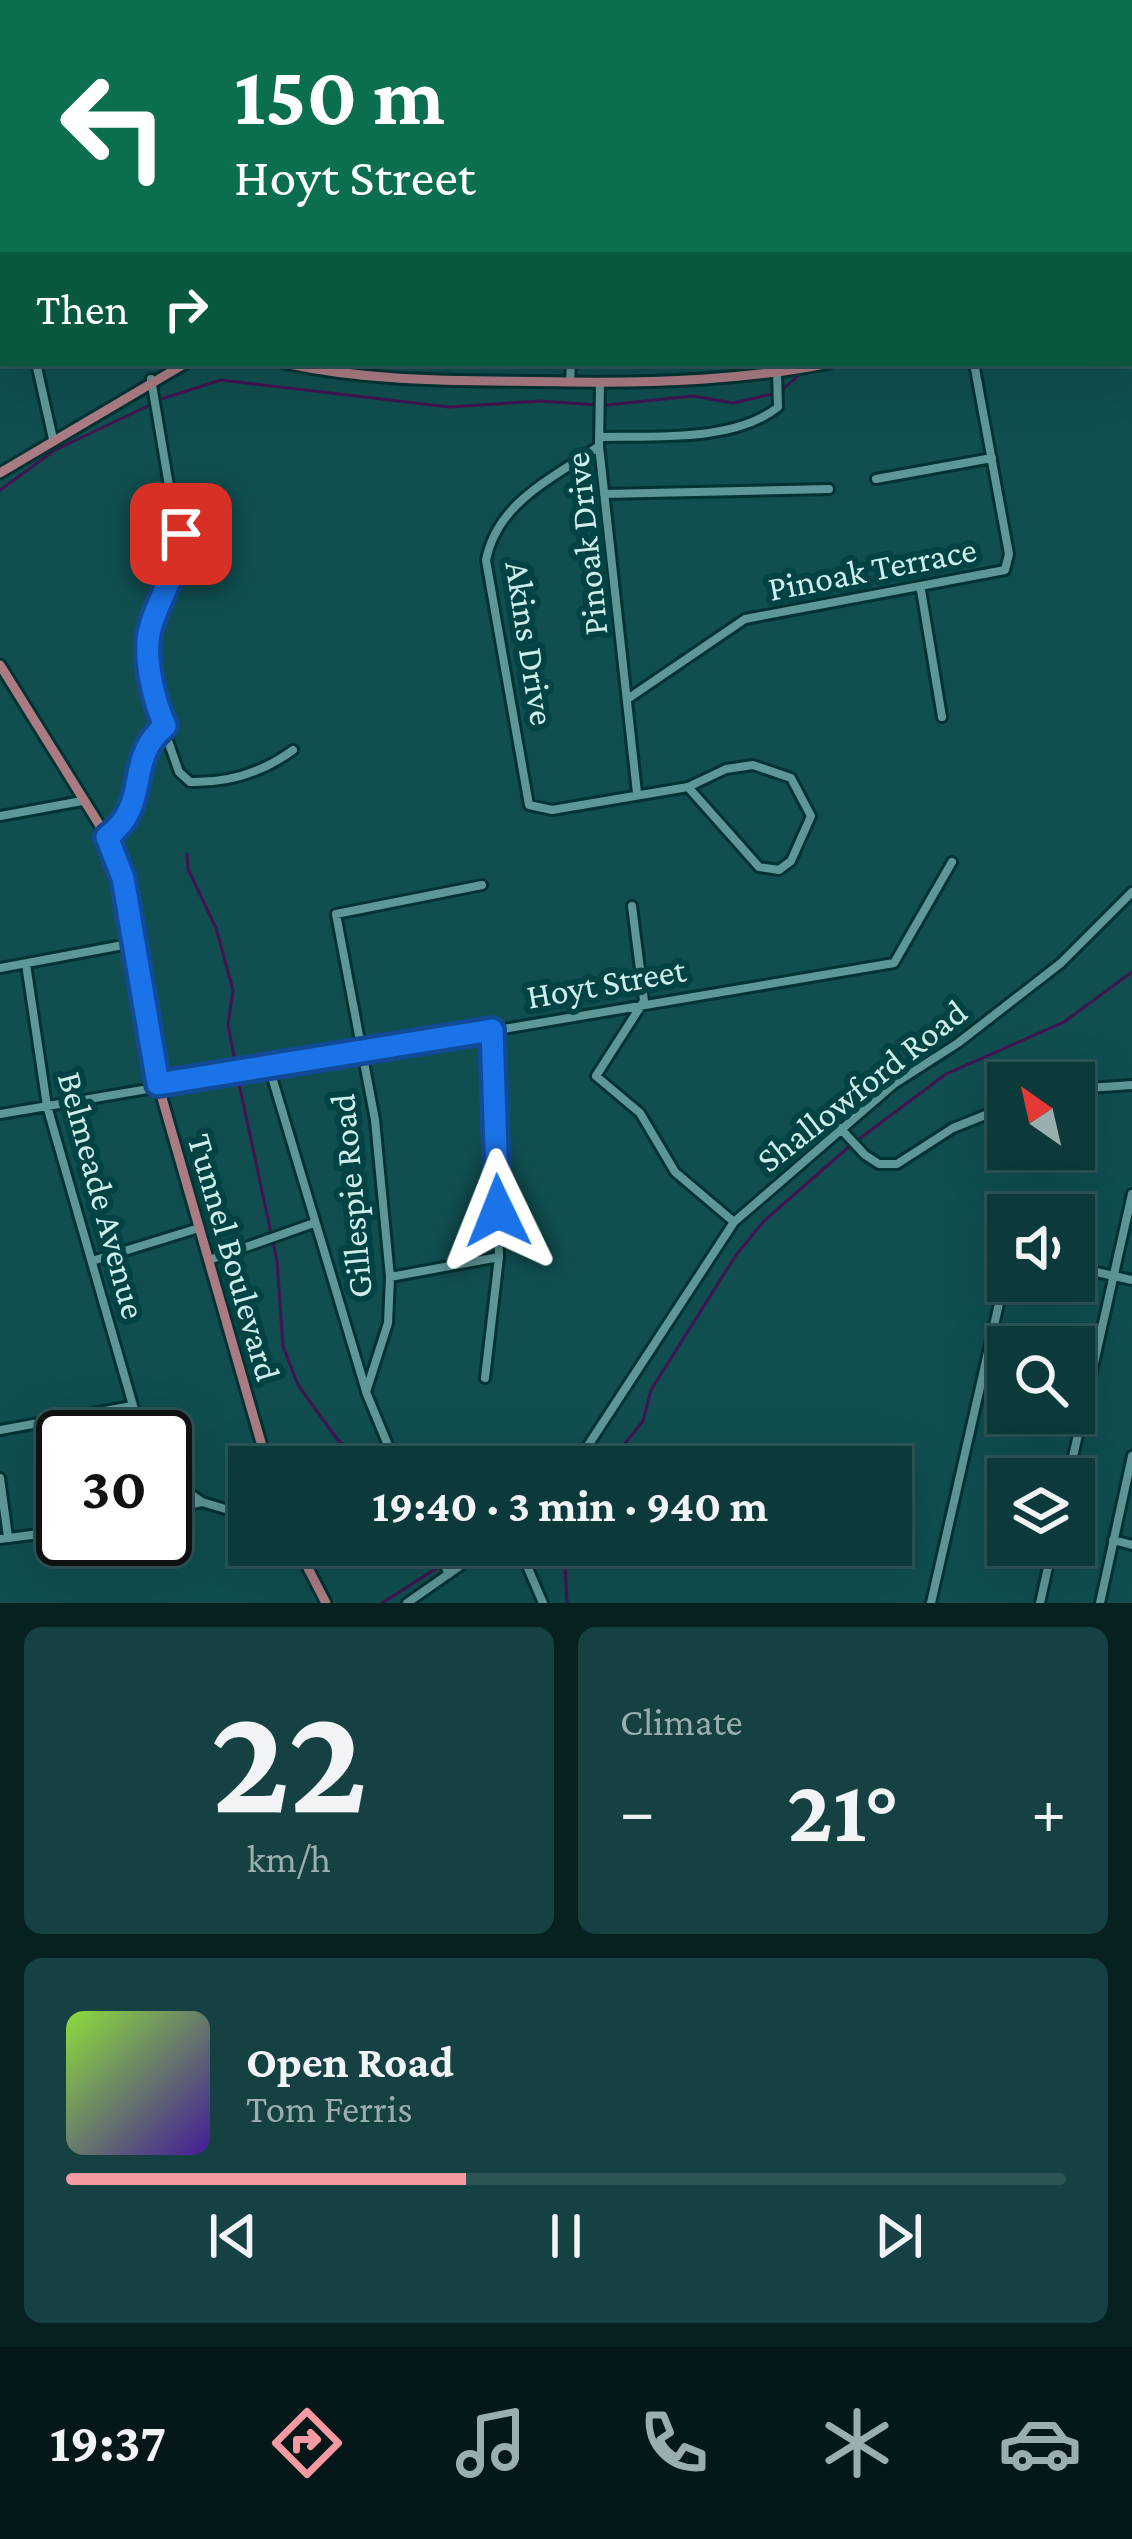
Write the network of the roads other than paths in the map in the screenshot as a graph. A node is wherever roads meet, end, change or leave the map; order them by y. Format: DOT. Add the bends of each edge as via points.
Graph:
graph roads {
  1 [pos="37,366"];
  2 [pos="179,366"];
  3 [pos="298,366"];
  4 [pos="350,366"];
  5 [pos="571,366"];
  6 [pos="814,366"];
  7 [pos="975,366"];
  8 [pos="777,373"];
  9 [pos="352,378"];
  10 [pos="151,379"];
  11 [pos="570,382"];
  12 [pos="600,383"];
  13 [pos="53,440"];
  14 [pos="600,441"];
  15 [pos="992,458"];
  16 [pos="0,473"];
  17 [pos="875,479"];
  18 [pos="829,489"];
  19 [pos="604,494"];
  20 [pos="921,590"];
  21 [pos="0,664"];
  22 [pos="629,698"];
  23 [pos="942,717"];
  24 [pos="165,726"];
  25 [pos="292,750"];
  26 [pos="688,787"];
  27 [pos="637,793"];
  28 [pos="82,801"];
  29 [pos="0,816"];
  30 [pos="107,837"];
  31 [pos="952,862"];
  32 [pos="482,885"];
  33 [pos="1132,892"];
  34 [pos="632,906"];
  35 [pos="136,943"];
  36 [pos="26,964"];
  37 [pos="0,968"];
  38 [pos="644,1001"];
  39 [pos="492,1030"];
  40 [pos="360,1050"];
  41 [pos="269,1067"];
  42 [pos="158,1084"];
  43 [pos="1132,1084"];
  44 [pos="1095,1087"];
  45 [pos="47,1106"];
  46 [pos="0,1114"];
  47 [pos="987,1115"];
  48 [pos="840,1128"];
  49 [pos="1132,1193"];
  50 [pos="734,1222"];
  51 [pos="314,1223"];
  52 [pos="200,1228"];
  53 [pos="499,1257"];
  54 [pos="209,1259"];
  55 [pos="92,1261"];
  56 [pos="1095,1271"];
  57 [pos="1114,1275"];
  58 [pos="390,1277"];
  59 [pos="1132,1280"];
  60 [pos="999,1302"];
  61 [pos="485,1378"];
  62 [pos="366,1392"];
  63 [pos="132,1406"];
  64 [pos="133,1410"];
  65 [pos="0,1430"];
  66 [pos="262,1446"];
  67 [pos="388,1446"];
  68 [pos="588,1446"];
  69 [pos="1132,1456"];
  70 [pos="1073,1458"];
  71 [pos="0,1478"];
  72 [pos="192,1495"];
  73 [pos="202,1502"];
  74 [pos="192,1504"];
  75 [pos="228,1510"];
  76 [pos="36,1534"];
  77 [pos="4,1538"];
  78 [pos="1113,1540"];
  79 [pos="1132,1545"];
  80 [pos="307,1566"];
  81 [pos="445,1566"];
  82 [pos="460,1566"];
  83 [pos="527,1566"];
  84 [pos="1048,1566"];
  85 [pos="449,1574"];
  86 [pos="326,1603"];
  87 [pos="406,1603"];
  88 [pos="543,1603"];
  89 [pos="932,1603"];
  90 [pos="1040,1603"];
  91 [pos="1100,1603"];
  1 -- 13 [label="street"];
  2 -- 10 [label="main road"];
  3 -- 9 [label="main road"];
  4 -- 9 [label="street"];
  5 -- 11 [label="street"];
  6 -- 8 [label="main road"];
  7 -- 15 [label="street"];
  8 -- 12 [label="main road"];
  8 -- 14 [label="street" via="778,407 760,422"];
  9 -- 11 [label="main road"];
  10 -- 13 [label="main road"];
  10 -- 24 [label="street" via="181,534 181,557 148,637"];
  11 -- 12 [label="main road"];
  12 -- 14 [label="street, Pinoak Drive"];
  13 -- 16 [label="main road"];
  14 -- 19 [label="street, Pinoak Drive"];
  14 -- 27 [label="street, Akins Drive" via="510,508 493,528 486,560 530,805 552,810"];
  15 -- 17 [label="street"];
  15 -- 20 [label="street, Pinoak Terrace" via="1010,554 1005,570"];
  18 -- 19 [label="street"];
  19 -- 22 [label="street, Pinoak Drive"];
  20 -- 22 [label="street, Pinoak Terrace" via="745,620"];
  20 -- 23 [label="street"];
  21 -- 28 [label="main road, Tunnel Boulevard"];
  22 -- 27 [label="street, Pinoak Drive"];
  24 -- 25 [label="street" via="190,782 247,774"];
  24 -- 30 [label="street" via="142,755 134,808"];
  26 -- 26 [label="street" via="753,765 791,778 811,816 791,861 778,870 759,866"];
  26 -- 27 [label="street"];
  28 -- 29 [label="street"];
  28 -- 30 [label="main road, Tunnel Boulevard"];
  30 -- 35 [label="main road, Tunnel Boulevard"];
  31 -- 38 [label="street, Hoyt Street" via="894,963"];
  32 -- 40 [label="street, Gillespie Road" via="336,914"];
  33 -- 48 [label="street, Shallowford Road" via="1061,963"];
  34 -- 38 [label="street"];
  35 -- 36 [label="street"];
  35 -- 42 [label="main road, Tunnel Boulevard"];
  36 -- 37 [label="street"];
  36 -- 45 [label="street, Belmeade Avenue"];
  38 -- 39 [label="street, Hoyt Street"];
  38 -- 50 [label="street" via="596,1076 640,1113 675,1172"];
  39 -- 40 [label="street, Hoyt Street"];
  39 -- 53 [label="street"];
  40 -- 41 [label="street, Hoyt Street"];
  40 -- 58 [label="street, Gillespie Road"];
  41 -- 42 [label="street, Hoyt Street"];
  41 -- 51 [label="street"];
  42 -- 45 [label="street, Hoyt Street"];
  42 -- 52 [label="main road, Tunnel Boulevard"];
  43 -- 44 [label="street"];
  45 -- 46 [label="street, Hoyt Street"];
  45 -- 55 [label="street, Belmeade Avenue"];
  47 -- 48 [label="street" via="896,1164 866,1156"];
  48 -- 50 [label="street, Shallowford Road"];
  49 -- 57 [label="street"];
  50 -- 68 [label="street, Shallowford Road"];
  51 -- 54 [label="street"];
  51 -- 62 [label="street"];
  52 -- 54 [label="main road, Tunnel Boulevard"];
  52 -- 55 [label="street"];
  53 -- 58 [label="street"];
  53 -- 61 [label="street"];
  54 -- 66 [label="main road, Tunnel Boulevard"];
  55 -- 63 [label="street, Belmeade Avenue"];
  56 -- 57 [label="street"];
  57 -- 59 [label="street"];
  57 -- 70 [label="street"];
  58 -- 62 [label="street, Gillespie Road" via="386,1334"];
  60 -- 89 [label="street"];
  62 -- 67 [label="street"];
  63 -- 64 [label="street, Belmeade Avenue"];
  63 -- 65 [label="street"];
  69 -- 78 [label="street"];
  71 -- 77 [label="street"];
  72 -- 73 [label="street"];
  73 -- 74 [label="street"];
  73 -- 75 [label="street"];
  76 -- 77 [label="street"];
  78 -- 79 [label="street"];
  78 -- 91 [label="street"];
  80 -- 86 [label="main road"];
  81 -- 85 [label="street"];
  82 -- 85 [label="street"];
  83 -- 88 [label="street"];
  84 -- 90 [label="street"];
  85 -- 87 [label="street"];
}
